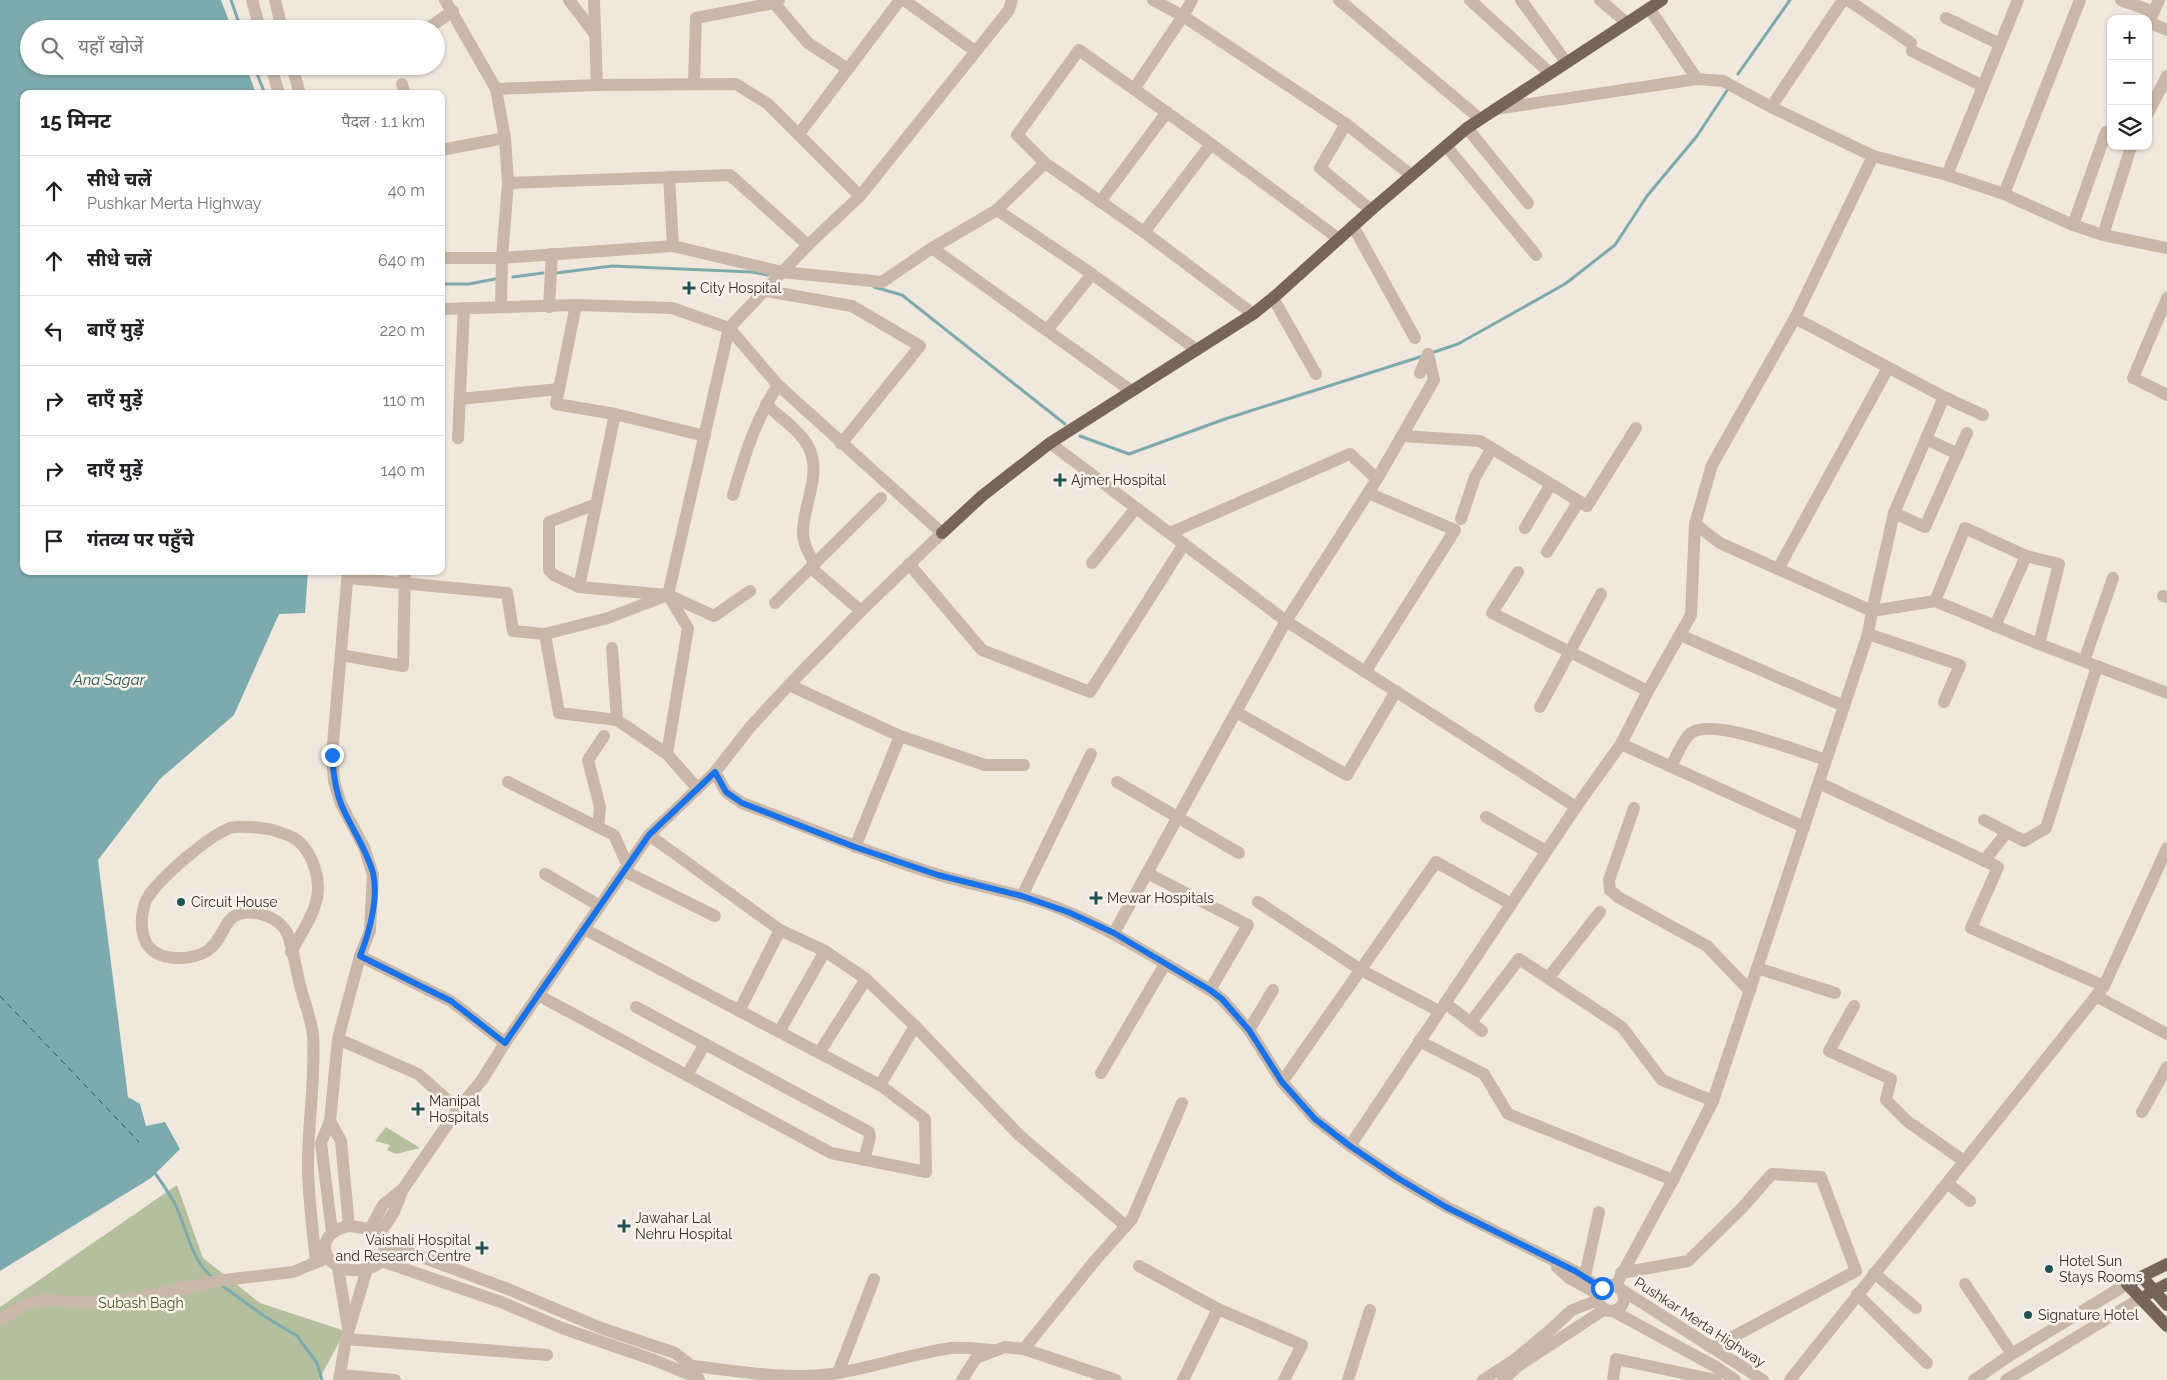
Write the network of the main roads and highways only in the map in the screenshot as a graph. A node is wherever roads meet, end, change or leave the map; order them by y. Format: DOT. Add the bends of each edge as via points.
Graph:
graph roads {
  1 [pos="1662,0"];
  2 [pos="942,533"];
  3 [pos="2167,1264"];
  4 [pos="2142,1277"];
  5 [pos="2167,1284"];
  6 [pos="2154,1291"];
  7 [pos="2139,1299"];
  8 [pos="2167,1305"];
  9 [pos="2167,1326"];
  1 -- 2 [label="main road" via="1467,128 1274,298 1054,440 982,496"];
  3 -- 4 [label="main road"];
  4 -- 6 [label="main road"];
  4 -- 7 [label="main road" via="2127,1284"];
  5 -- 6 [label="main road"];
  6 -- 7 [label="main road"];
  6 -- 8 [label="main road"];
  7 -- 9 [label="main road"];
}
